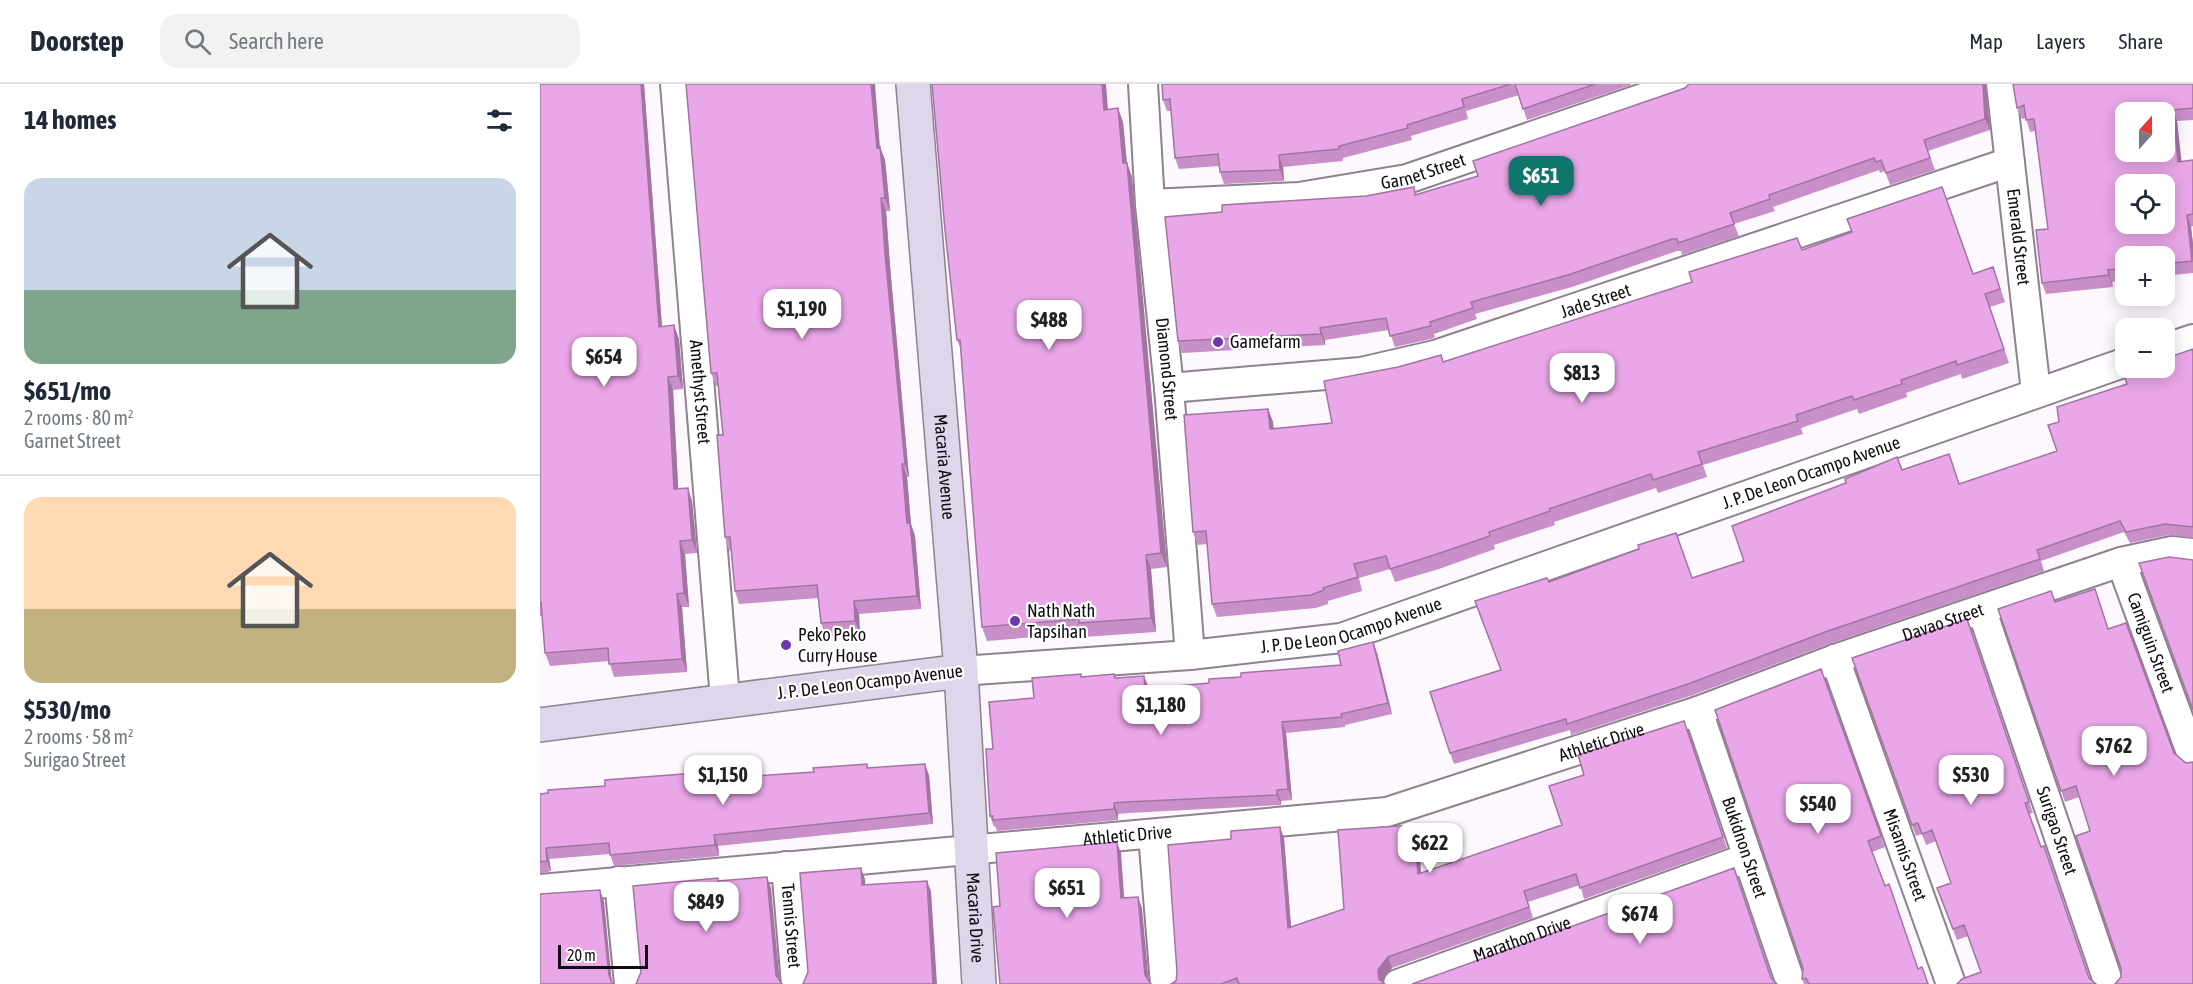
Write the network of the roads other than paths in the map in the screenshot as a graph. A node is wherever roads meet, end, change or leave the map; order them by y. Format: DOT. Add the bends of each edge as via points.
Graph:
graph roads {
  1 [pos="675,84"];
  2 [pos="913,84"];
  3 [pos="1143,84"];
  4 [pos="1684,84"];
  5 [pos="2001,84"];
  6 [pos="2010,162"];
  7 [pos="1150,204"];
  8 [pos="2193,339"];
  9 [pos="2175,345"];
  10 [pos="2115,366"];
  11 [pos="1169,388"];
  12 [pos="2036,392"];
  13 [pos="2193,553"];
  14 [pos="2121,562"];
  15 [pos="1982,611"];
  16 [pos="1190,655"];
  17 [pos="1835,660"];
  18 [pos="961,670"];
  19 [pos="725,699"];
  20 [pos="1698,711"];
  21 [pos="540,726"];
  22 [pos="2193,758"];
  23 [pos="1153,834"];
  24 [pos="970,850"];
  25 [pos="1746,858"];
  26 [pos="786,866"];
  27 [pos="619,881"];
  28 [pos="540,889"];
  29 [pos="629,984"];
  30 [pos="796,984"];
  31 [pos="978,984"];
  32 [pos="1165,984"];
  33 [pos="1398,984"];
  34 [pos="1791,984"];
  35 [pos="1951,984"];
  36 [pos="2109,984"];
  1 -- 19 [label="street, Amethyst Street"];
  2 -- 18 [label="street, Macaria Avenue"];
  3 -- 7 [label="street, Diamond Street"];
  4 -- 7 [label="street, Garnet Street" via="1407,179 1299,197"];
  5 -- 6 [label="street, Emerald Street"];
  6 -- 11 [label="street, Jade Street" via="1435,355 1361,372"];
  6 -- 12 [label="street, Emerald Street"];
  7 -- 11 [label="street, Diamond Street"];
  8 -- 9 [label="street"];
  10 -- 12 [label="street, J. P. De Leon Ocampo Avenue"];
  11 -- 16 [label="street, Diamond Street"];
  12 -- 16 [label="street, J. P. De Leon Ocampo Avenue" via="1341,638"];
  13 -- 14 [label="street, Davao Street" via="2172,551"];
  14 -- 15 [label="street, Davao Street"];
  14 -- 22 [label="street, Camiguin Street"];
  15 -- 17 [label="street, Davao Street"];
  15 -- 36 [label="street, Surigao Street"];
  16 -- 18 [label="street, J. P. De Leon Ocampo Avenue"];
  17 -- 20 [label="street, Davao Street"];
  17 -- 35 [label="street, Misamis Street"];
  18 -- 19 [label="street, J. P. De Leon Ocampo Avenue"];
  18 -- 24 [label="street, Macaria Avenue"];
  19 -- 21 [label="street, J. P. De Leon Ocampo Avenue"];
  20 -- 23 [label="street, Athletic Drive" via="1387,812"];
  20 -- 25 [label="street, Bukidnon Street"];
  23 -- 24 [label="street, Athletic Drive"];
  23 -- 32 [label="street"];
  24 -- 26 [label="street, Athletic Drive"];
  24 -- 31 [label="street, Macaria Drive"];
  25 -- 33 [label="street, Marathon Drive"];
  25 -- 34 [label="street, Bukidnon Street"];
  26 -- 27 [label="street, Athletic Drive"];
  26 -- 30 [label="street, Tennis Street"];
  27 -- 28 [label="street, Athletic Drive"];
  27 -- 29 [label="street"];
}
